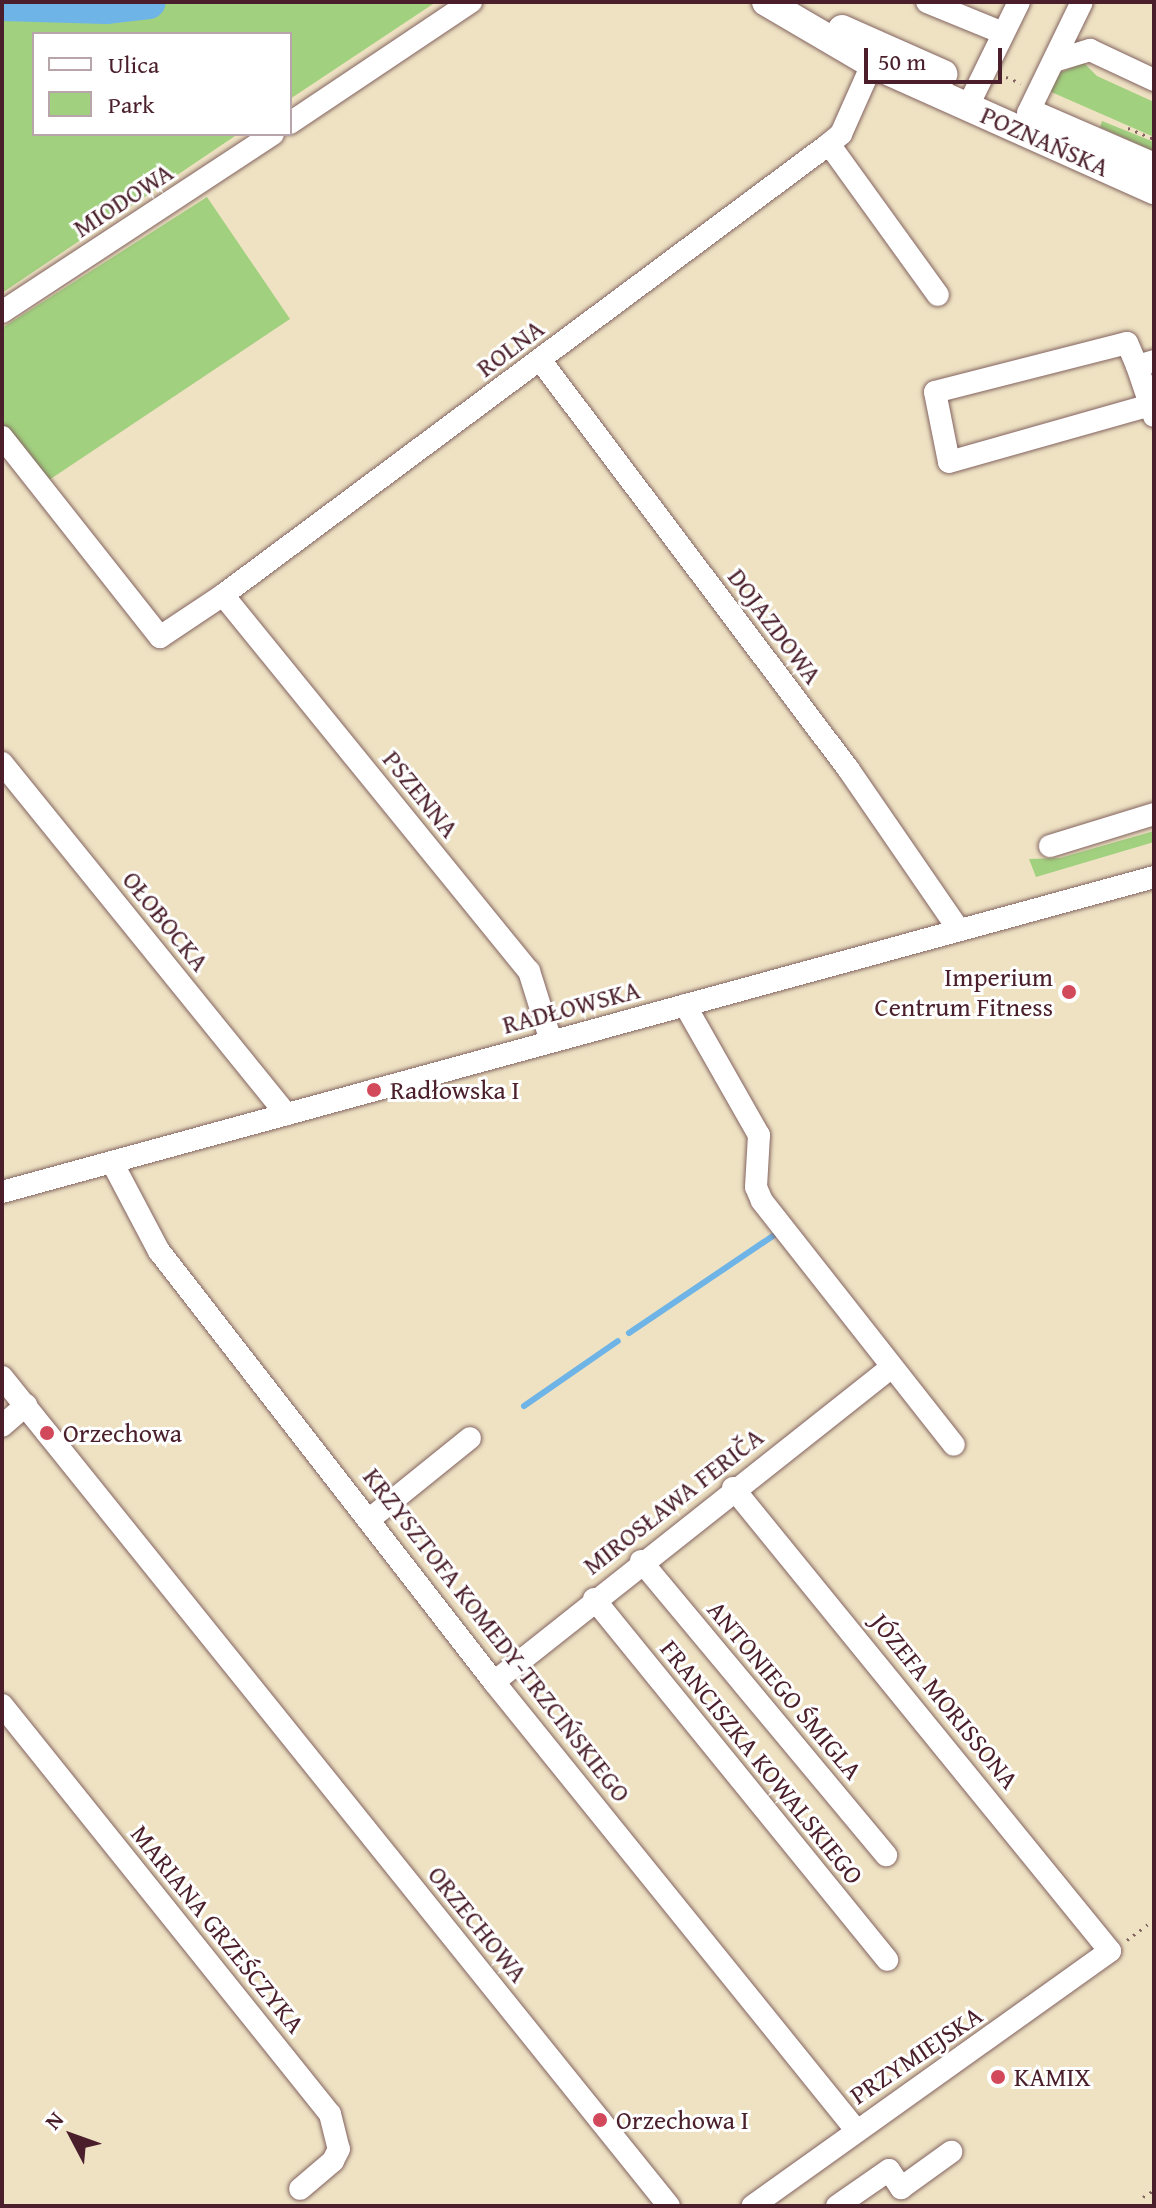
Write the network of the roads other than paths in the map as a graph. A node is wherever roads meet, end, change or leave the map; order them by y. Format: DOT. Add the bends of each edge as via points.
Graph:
graph roads {
  1 [pos="471,2"];
  2 [pos="766,2"];
  3 [pos="788,2"];
  4 [pos="927,2"];
  5 [pos="1019,2"];
  6 [pos="1082,2"];
  7 [pos="1003,33"];
  8 [pos="876,55"];
  9 [pos="1054,61"];
  10 [pos="1154,80"];
  11 [pos="971,97"];
  12 [pos="1028,113"];
  13 [pos="292,122"];
  14 [pos="270,136"];
  15 [pos="1041,139"];
  16 [pos="829,144"];
  17 [pos="1154,167"];
  18 [pos="1154,190"];
  19 [pos="938,295"];
  20 [pos="2,312"];
  21 [pos="541,361"];
  22 [pos="1146,364"];
  23 [pos="1152,411"];
  24 [pos="2,437"];
  25 [pos="223,595"];
  26 [pos="2,763"];
  27 [pos="1154,814"];
  28 [pos="1050,846"];
  29 [pos="1154,877"];
  30 [pos="959,930"];
  31 [pos="685,1005"];
  32 [pos="551,1041"];
  33 [pos="286,1114"];
  34 [pos="112,1162"];
  35 [pos="2,1192"];
  36 [pos="889,1369"];
  37 [pos="2,1377"];
  38 [pos="26,1405"];
  39 [pos="2,1426"];
  40 [pos="470,1438"];
  41 [pos="954,1445"];
  42 [pos="733,1488"];
  43 [pos="371,1518"];
  44 [pos="641,1561"];
  45 [pos="594,1599"];
  46 [pos="494,1682"];
  47 [pos="2,1705"];
  48 [pos="886,1855"];
  49 [pos="1110,1951"];
  50 [pos="887,1960"];
  51 [pos="856,2130"];
  52 [pos="951,2152"];
  53 [pos="300,2189"];
  54 [pos="669,2206"];
  55 [pos="753,2206"];
  56 [pos="837,2206"];
  1 -- 13 [label="street"];
  2 -- 8 [label="main road, POZNAŃSKA"];
  3 -- 8 [label="main road, POZNAŃSKA"];
  4 -- 7 [label="street"];
  5 -- 7 [label="street"];
  6 -- 9 [label="street"];
  7 -- 11 [label="street"];
  8 -- 11 [label="main road, POZNAŃSKA"];
  8 -- 16 [label="street, ROLNA" via="841,134"];
  9 -- 10 [label="street" via="1090,50"];
  9 -- 12 [label="street"];
  11 -- 12 [label="main road, POZNAŃSKA"];
  11 -- 15 [label="main road, POZNAŃSKA"];
  12 -- 15 [label="street"];
  12 -- 17 [label="main road, POZNAŃSKA"];
  14 -- 20 [label="street, MIODOWA"];
  15 -- 18 [label="main road, POZNAŃSKA"];
  16 -- 19 [label="street"];
  16 -- 21 [label="street, ROLNA"];
  21 -- 25 [label="street, ROLNA"];
  21 -- 30 [label="street, DOJAZDOWA" via="849,770"];
  22 -- 23 [label="street"];
  22 -- 23 [label="street" via="1127,343 935,392 949,462"];
  24 -- 25 [label="street, ROLNA" via="160,637"];
  25 -- 32 [label="street, PSZENNA" via="529,971"];
  26 -- 33 [label="street, OŁOBOCKA"];
  27 -- 28 [label="street"];
  29 -- 30 [label="street, RADŁOWSKA"];
  30 -- 31 [label="street, RADŁOWSKA"];
  31 -- 32 [label="street, RADŁOWSKA"];
  31 -- 36 [label="street" via="759,1135 756,1187 762,1201"];
  32 -- 33 [label="street, RADŁOWSKA"];
  33 -- 34 [label="street, RADŁOWSKA"];
  34 -- 35 [label="street, RADŁOWSKA"];
  34 -- 43 [label="street, KRZYSZTOFA KOMEDY-TRZCIŃSKIEGO" via="159,1251"];
  36 -- 41 [label="street"];
  36 -- 42 [label="street, MIROSŁAWA FERIČA"];
  37 -- 38 [label="street, ORZECHOWA"];
  38 -- 39 [label="street"];
  38 -- 54 [label="street, ORZECHOWA"];
  40 -- 43 [label="street"];
  42 -- 44 [label="street, MIROSŁAWA FERIČA"];
  42 -- 49 [label="street, JÓZEFA MORISSONA"];
  43 -- 46 [label="street, KRZYSZTOFA KOMEDY-TRZCIŃSKIEGO"];
  44 -- 45 [label="street, MIROSŁAWA FERIČA"];
  44 -- 48 [label="street, ANTONIEGO ŚMIGLA"];
  45 -- 46 [label="street, MIROSŁAWA FERIČA"];
  45 -- 50 [label="street, FRANCISZKA KOWALSKIEGO"];
  46 -- 51 [label="street, KRZYSZTOFA KOMEDY-TRZCIŃSKIEGO"];
  47 -- 53 [label="street, MARIANA GRZEŚCZYKA" via="330,2114 339,2149 333,2161"];
  49 -- 51 [label="street, PRZYMIEJSKA"];
  51 -- 55 [label="street, PRZYMIEJSKA"];
  52 -- 56 [label="street" via="901,2188 889,2170"];
}
